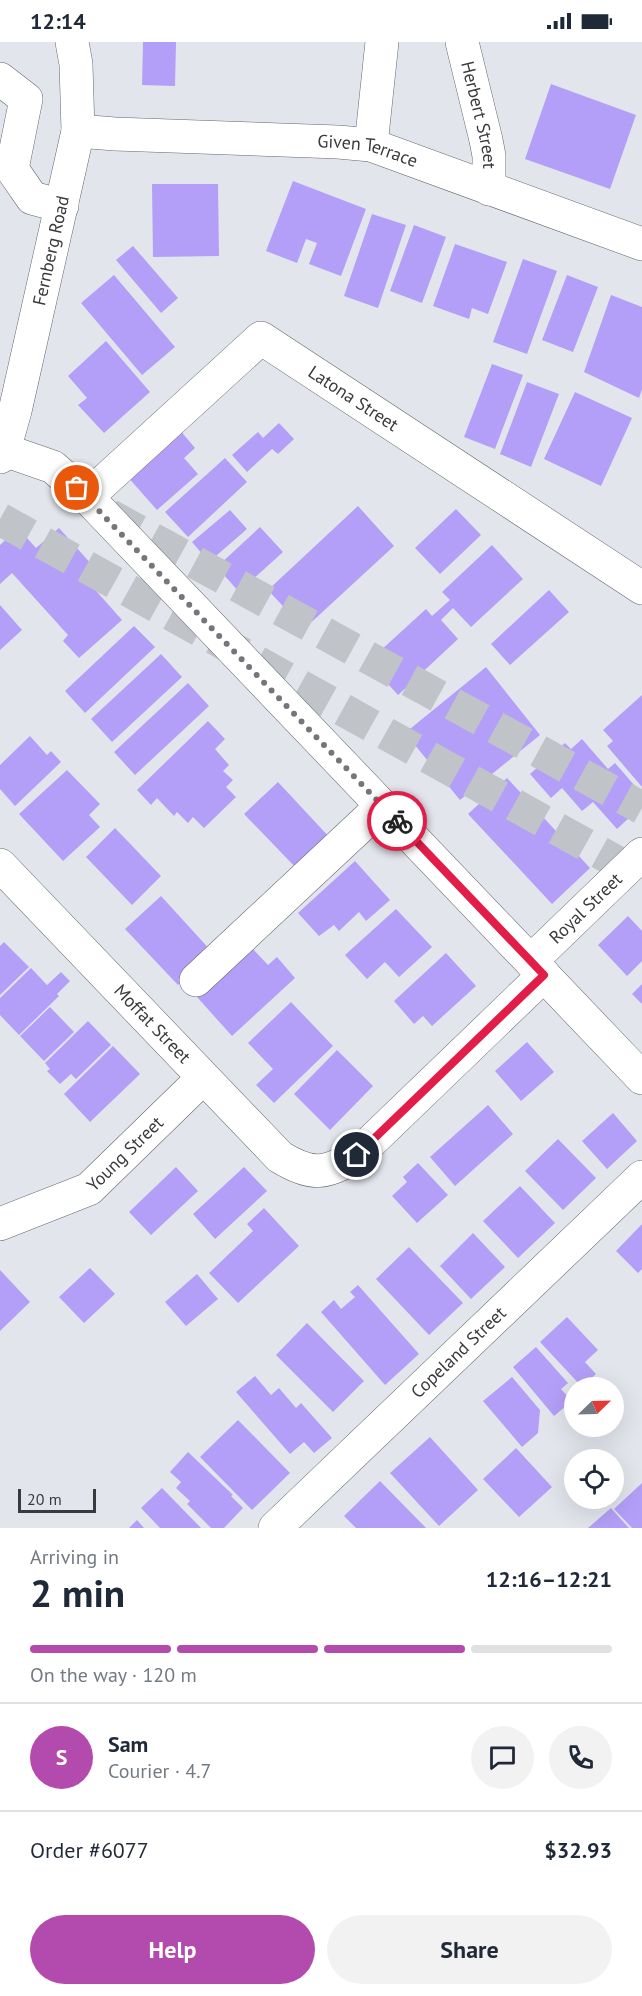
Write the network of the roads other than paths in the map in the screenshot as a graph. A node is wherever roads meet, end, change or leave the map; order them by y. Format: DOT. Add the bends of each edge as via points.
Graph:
graph roads {
  1 [pos="72,42"];
  2 [pos="381,42"];
  3 [pos="462,42"];
  4 [pos="0,80"];
  5 [pos="78,131"];
  6 [pos="371,145"];
  7 [pos="489,189"];
  8 [pos="62,206"];
  9 [pos="642,244"];
  10 [pos="2,454"];
  11 [pos="87,497"];
  12 [pos="642,588"];
  13 [pos="382,806"];
  14 [pos="642,854"];
  15 [pos="0,865"];
  16 [pos="537,968"];
  17 [pos="196,980"];
  18 [pos="203,1078"];
  19 [pos="642,1078"];
  20 [pos="314,1172"];
  21 [pos="642,1177"];
  22 [pos="0,1224"];
  23 [pos="275,1528"];
  1 -- 5 [label="street, Fernberg Road"];
  2 -- 6 [label="street"];
  3 -- 7 [label="street, Herbert Street" via="489,156"];
  4 -- 8 [label="street" via="26,99 12,169 32,198"];
  5 -- 6 [label="street, Given Terrace"];
  5 -- 8 [label="street, Fernberg Road"];
  6 -- 7 [label="street, Given Terrace"];
  7 -- 9 [label="street, Given Terrace"];
  8 -- 10 [label="street, Fernberg Road"];
  10 -- 11 [label="street" via="53,467"];
  11 -- 12 [label="street, Latona Street" via="261,338"];
  11 -- 13 [label="street"];
  13 -- 16 [label="street"];
  13 -- 17 [label="street"];
  14 -- 16 [label="street, Royal Street"];
  15 -- 18 [label="street, Moffat Street"];
  16 -- 19 [label="street"];
  16 -- 20 [label="street, Royal Street" via="357,1155 328,1170"];
  18 -- 20 [label="street, Moffat Street" via="280,1157"];
  18 -- 22 [label="street, Young Street" via="89,1189"];
  21 -- 23 [label="street, Copeland Street"];
}
